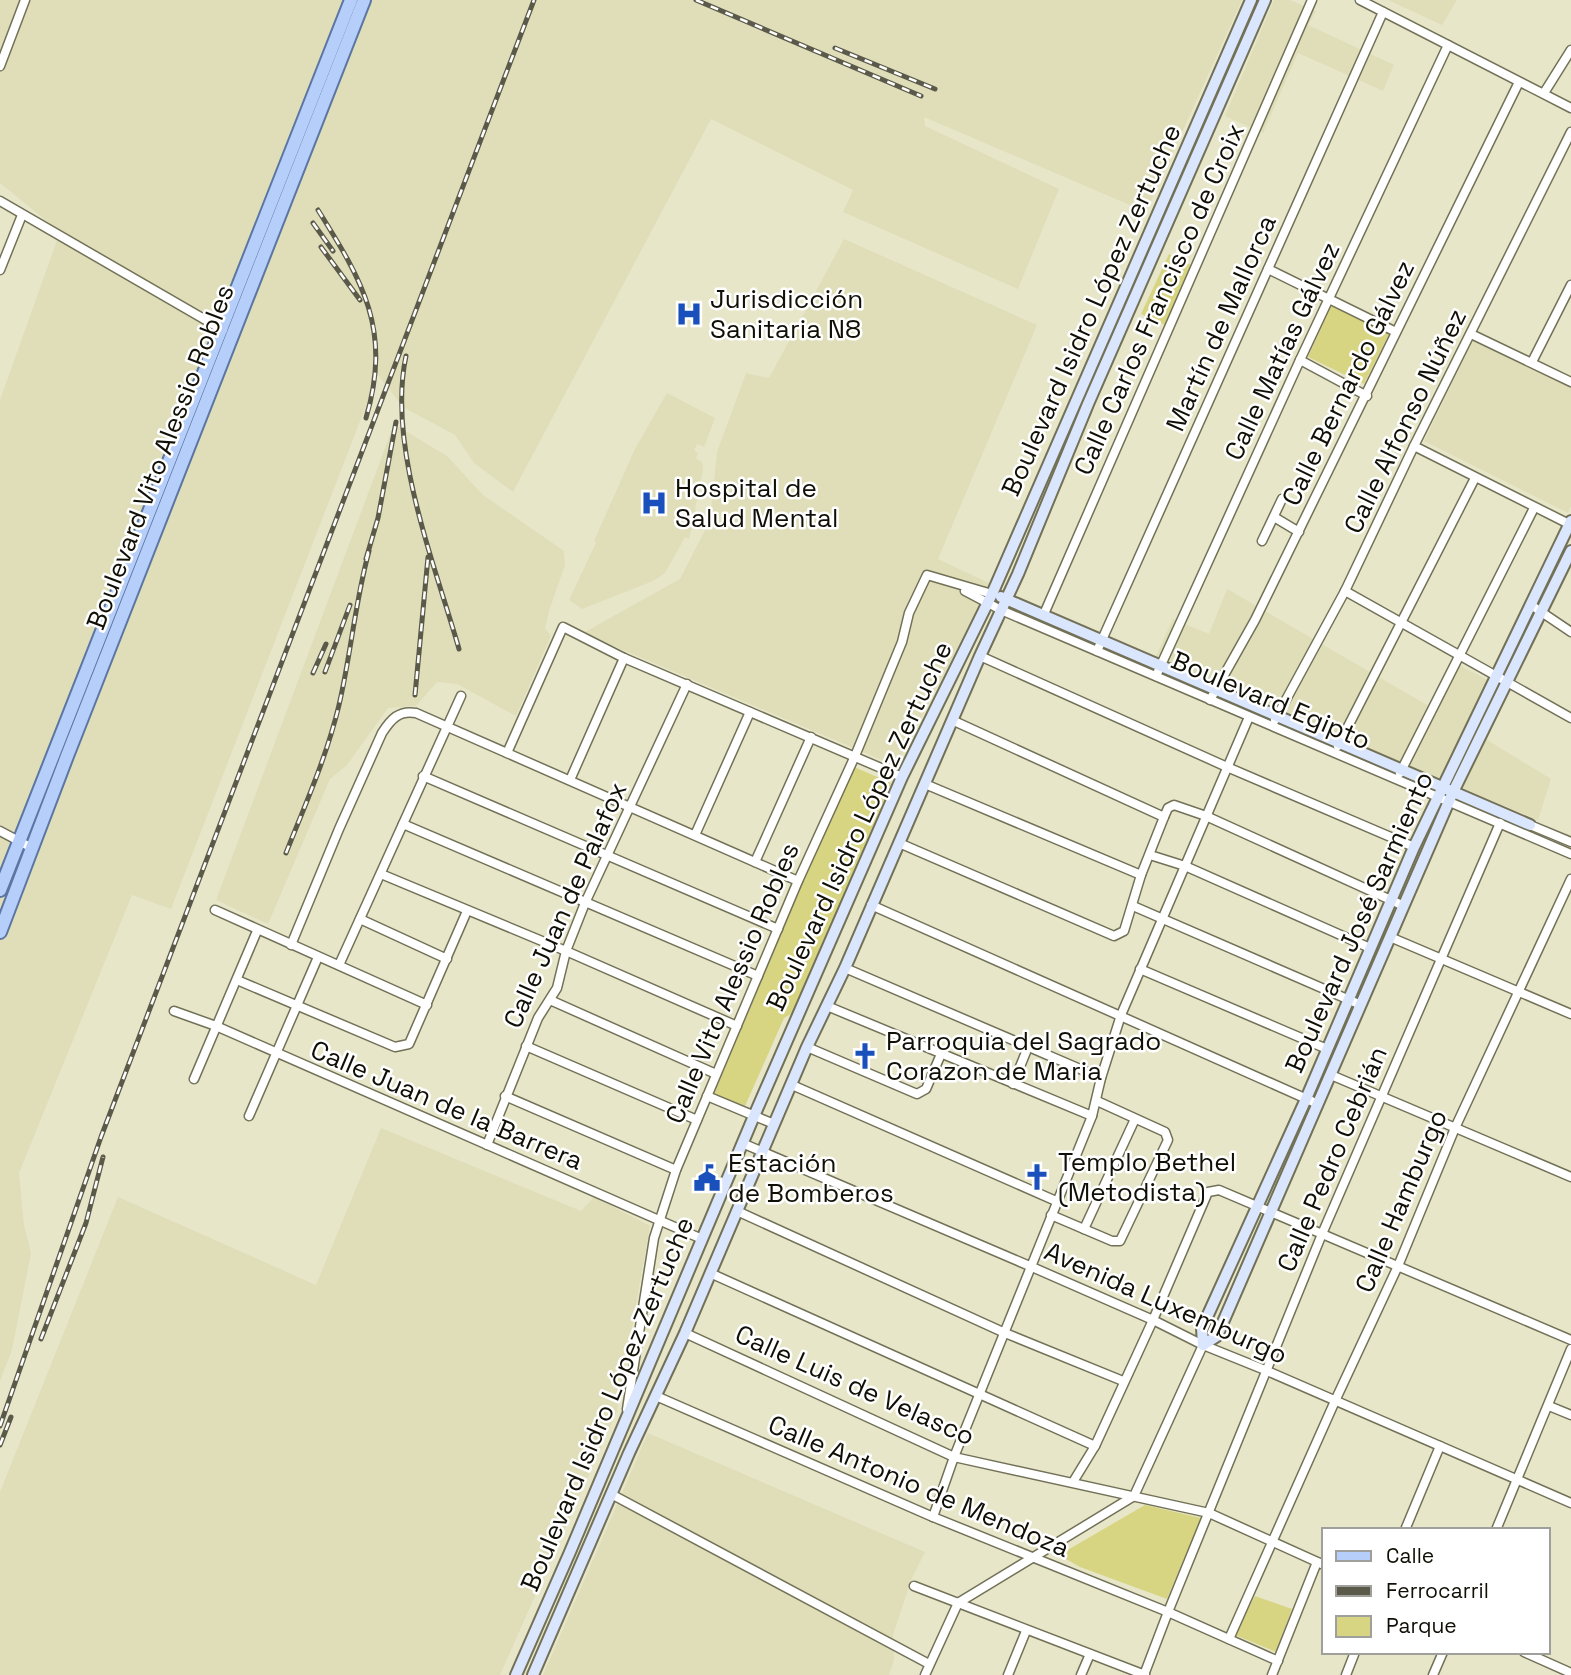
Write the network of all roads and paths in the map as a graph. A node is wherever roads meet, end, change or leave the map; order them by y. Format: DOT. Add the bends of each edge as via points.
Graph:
graph roads {
  1 [pos="25,0"];
  2 [pos="351,0"];
  3 [pos="365,0"];
  4 [pos="1251,0"];
  5 [pos="1265,0"];
  6 [pos="1312,0"];
  7 [pos="1360,0"];
  8 [pos="1383,12"];
  9 [pos="1448,45"];
  10 [pos="1571,50"];
  11 [pos="0,66"];
  12 [pos="1519,82"];
  13 [pos="1212,90"];
  14 [pos="1544,93"];
  15 [pos="1224,95"];
  16 [pos="1571,107"];
  17 [pos="1571,132"];
  18 [pos="0,201"];
  19 [pos="22,215"];
  20 [pos="1268,269"];
  21 [pos="0,270"];
  22 [pos="1571,285"];
  23 [pos="1329,298"];
  24 [pos="226,332"];
  25 [pos="1396,332"];
  26 [pos="1471,334"];
  27 [pos="1300,360"];
  28 [pos="1532,362"];
  29 [pos="1571,382"];
  30 [pos="1367,396"];
  31 [pos="1414,446"];
  32 [pos="1475,478"];
  33 [pos="1282,499"];
  34 [pos="1534,508"];
  35 [pos="1274,517"];
  36 [pos="1570,522"];
  37 [pos="1299,531"];
  38 [pos="1262,541"];
  39 [pos="1571,551"];
  40 [pos="927,575"];
  41 [pos="1345,591"];
  42 [pos="990,599"];
  43 [pos="1006,599"];
  44 [pos="1531,606"];
  45 [pos="1001,610"];
  46 [pos="1542,611"];
  47 [pos="1044,614"];
  48 [pos="1400,623"];
  49 [pos="1571,632"];
  50 [pos="1102,639"];
  51 [pos="1097,651"];
  52 [pos="1460,655"];
  53 [pos="980,656"];
  54 [pos="624,659"];
  55 [pos="98,663"];
  56 [pos="1157,670"];
  57 [pos="1497,675"];
  58 [pos="1508,681"];
  59 [pos="687,684"];
  60 [pos="1217,690"];
  61 [pos="461,696"];
  62 [pos="1210,700"];
  63 [pos="750,712"];
  64 [pos="1249,717"];
  65 [pos="1571,718"];
  66 [pos="954,721"];
  67 [pos="1275,721"];
  68 [pos="446,728"];
  69 [pos="811,737"];
  70 [pos="1337,748"];
  71 [pos="507,754"];
  72 [pos="855,756"];
  73 [pos="1227,767"];
  74 [pos="1399,775"];
  75 [pos="423,776"];
  76 [pos="902,777"];
  77 [pos="570,780"];
  78 [pos="925,784"];
  79 [pos="1440,792"];
  80 [pos="1451,797"];
  81 [pos="629,808"];
  82 [pos="1206,816"];
  83 [pos="1164,817"];
  84 [pos="1500,823"];
  85 [pos="403,824"];
  86 [pos="1530,825"];
  87 [pos="0,831"];
  88 [pos="695,835"];
  89 [pos="19,841"];
  90 [pos="1571,842"];
  91 [pos="899,843"];
  92 [pos="32,848"];
  93 [pos="1414,848"];
  94 [pos="1571,853"];
  95 [pos="1150,855"];
  96 [pos="607,856"];
  97 [pos="755,862"];
  98 [pos="1185,866"];
  99 [pos="381,874"];
  100 [pos="1141,875"];
  101 [pos="1571,879"];
  102 [pos="799,881"];
  103 [pos="0,890"];
  104 [pos="1391,899"];
  105 [pos="585,903"];
  106 [pos="871,905"];
  107 [pos="1404,905"];
  108 [pos="5,906"];
  109 [pos="1133,906"];
  110 [pos="215,910"];
  111 [pos="467,911"];
  112 [pos="1163,918"];
  113 [pos="360,919"];
  114 [pos="778,929"];
  115 [pos="257,931"];
  116 [pos="0,932"];
  117 [pos="1390,937"];
  118 [pos="290,945"];
  119 [pos="1370,948"];
  120 [pos="566,951"];
  121 [pos="318,957"];
  122 [pos="447,959"];
  123 [pos="1443,959"];
  124 [pos="339,965"];
  125 [pos="845,968"];
  126 [pos="1140,969"];
  127 [pos="758,976"];
  128 [pos="237,980"];
  129 [pos="1517,991"];
  130 [pos="550,1000"];
  131 [pos="1349,1000"];
  132 [pos="298,1004"];
  133 [pos="427,1005"];
  134 [pos="1361,1005"];
  135 [pos="827,1006"];
  136 [pos="174,1011"];
  137 [pos="1571,1014"];
  138 [pos="1121,1015"];
  139 [pos="216,1026"];
  140 [pos="737,1026"];
  141 [pos="526,1046"];
  142 [pos="807,1047"];
  143 [pos="1028,1047"];
  144 [pos="1327,1049"];
  145 [pos="276,1054"];
  146 [pos="941,1054"];
  147 [pos="716,1074"];
  148 [pos="1331,1075"];
  149 [pos="1101,1078"];
  150 [pos="194,1079"];
  151 [pos="1013,1084"];
  152 [pos="792,1085"];
  153 [pos="505,1096"];
  154 [pos="707,1096"];
  155 [pos="1381,1097"];
  156 [pos="1306,1099"];
  157 [pos="1097,1101"];
  158 [pos="1318,1104"];
  159 [pos="248,1116"];
  160 [pos="754,1116"];
  161 [pos="1092,1116"];
  162 [pos="1135,1119"];
  163 [pos="697,1120"];
  164 [pos="774,1124"];
  165 [pos="1455,1128"];
  166 [pos="742,1143"];
  167 [pos="487,1145"];
  168 [pos="763,1151"];
  169 [pos="676,1170"];
  170 [pos="1571,1177"];
  171 [pos="1056,1201"];
  172 [pos="1258,1206"];
  173 [pos="737,1211"];
  174 [pos="1270,1212"];
  175 [pos="1051,1215"];
  176 [pos="659,1219"];
  177 [pos="1084,1229"];
  178 [pos="1322,1234"];
  179 [pos="702,1239"];
  180 [pos="1398,1266"];
  181 [pos="1032,1267"];
  182 [pos="710,1273"];
  183 [pos="1153,1320"];
  184 [pos="685,1333"];
  185 [pos="1005,1333"];
  186 [pos="1571,1340"];
  187 [pos="1203,1345"];
  188 [pos="1571,1349"];
  189 [pos="1265,1370"];
  190 [pos="1123,1381"];
  191 [pos="979,1395"];
  192 [pos="656,1396"];
  193 [pos="1335,1401"];
  194 [pos="1549,1406"];
  195 [pos="1571,1415"];
  196 [pos="625,1423"];
  197 [pos="1095,1446"];
  198 [pos="1440,1446"];
  199 [pos="954,1457"];
  200 [pos="1517,1479"];
  201 [pos="1073,1482"];
  202 [pos="611,1494"];
  203 [pos="1134,1496"];
  204 [pos="1571,1503"];
  205 [pos="1209,1513"];
  206 [pos="933,1517"];
  207 [pos="1406,1528"];
  208 [pos="1497,1528"];
  209 [pos="1272,1541"];
  210 [pos="1031,1557"];
  211 [pos="1321,1563"];
  212 [pos="915,1586"];
  213 [pos="958,1603"];
  214 [pos="1168,1612"];
  215 [pos="1026,1631"];
  216 [pos="533,1634"];
  217 [pos="1229,1639"];
  218 [pos="547,1641"];
  219 [pos="1090,1654"];
  220 [pos="1354,1654"];
  221 [pos="1442,1654"];
  222 [pos="1528,1654"];
  223 [pos="1278,1661"];
  224 [pos="929,1664"];
  225 [pos="1571,1673"];
  226 [pos="516,1675"];
  227 [pos="533,1675"];
  228 [pos="925,1675"];
  229 [pos="1008,1675"];
  230 [pos="1081,1675"];
  231 [pos="1145,1675"];
  232 [pos="1272,1675"];
  233 [pos="1346,1675"];
  234 [pos="1433,1675"];
  1 -- 11 [label="street"];
  2 -- 24 [label="main road, Boulevard Vito Alessio Robles"];
  3 -- 24 [label="main road, Boulevard Vito Alessio Robles"];
  4 -- 13 [label="main road, Boulevard Isidro López Zertuche"];
  5 -- 15 [label="main road, Boulevard Isidro López Zertuche"];
  6 -- 47 [label="street, Calle Carlos Francisco de Croix"];
  7 -- 8 [label="street"];
  8 -- 9 [label="street"];
  8 -- 20 [label="street, Martín de Mallorca"];
  9 -- 12 [label="street"];
  9 -- 23 [label="street, Calle Matías Gálvez"];
  10 -- 14 [label="street"];
  12 -- 14 [label="street"];
  12 -- 25 [label="street, Calle Bernardo Gálvez"];
  13 -- 15 [label="main road"];
  13 -- 42 [label="main road, Boulevard Isidro López Zertuche"];
  14 -- 16 [label="street"];
  15 -- 43 [label="main road, Boulevard Isidro López Zertuche"];
  17 -- 26 [label="street, Calle Alfonso Núñez"];
  18 -- 19 [label="street"];
  19 -- 21 [label="street"];
  19 -- 24 [label="street"];
  20 -- 23 [label="street"];
  20 -- 50 [label="street, Martín de Mallorca"];
  22 -- 28 [label="street"];
  23 -- 25 [label="street"];
  23 -- 27 [label="street, Calle Matías Gálvez"];
  24 -- 55 [label="main road, Boulevard Vito Alessio Robles"];
  25 -- 30 [label="street, Calle Bernardo Gálvez"];
  26 -- 28 [label="street"];
  26 -- 31 [label="street, Calle Alfonso Núñez"];
  27 -- 30 [label="street"];
  27 -- 56 [label="street, Calle Matías Gálvez"];
  28 -- 29 [label="street"];
  30 -- 37 [label="street, Calle Bernardo Gálvez"];
  31 -- 32 [label="street"];
  31 -- 41 [label="street, Calle Alfonso Núñez"];
  32 -- 34 [label="street"];
  32 -- 48 [label="street"];
  33 -- 35 [label="street"];
  34 -- 36 [label="street"];
  34 -- 52 [label="street"];
  35 -- 37 [label="street"];
  35 -- 38 [label="street"];
  36 -- 44 [label="main road, Boulevard José Sarmiento"];
  37 -- 60 [label="street, Calle Bernardo Gálvez"];
  39 -- 46 [label="main road, Boulevard José Sarmiento"];
  40 -- 42 [label="street, Boulevard Egipto"];
  40 -- 72 [label="street, Calle Vito Alessio Robles"];
  41 -- 48 [label="street"];
  41 -- 67 [label="street, Calle Alfonso Núñez"];
  42 -- 43 [label="main road, Boulevard Egipto"];
  42 -- 45 [label="street, Boulevard Egipto"];
  42 -- 76 [label="main road, Boulevard Isidro López Zertuche"];
  43 -- 45 [label="main road, Boulevard Isidro López Zertuche"];
  43 -- 47 [label="main road, Boulevard Egipto"];
  44 -- 46 [label="street"];
  44 -- 57 [label="main road, Boulevard José Sarmiento"];
  45 -- 51 [label="street, Boulevard Egipto"];
  45 -- 53 [label="main road, Boulevard Isidro López Zertuche"];
  46 -- 49 [label="street"];
  46 -- 58 [label="main road, Boulevard José Sarmiento"];
  47 -- 50 [label="main road, Boulevard Egipto"];
  48 -- 52 [label="street"];
  48 -- 70 [label="street"];
  50 -- 51 [label="street, Martín de Mallorca"];
  50 -- 56 [label="main road, Boulevard Egipto"];
  51 -- 56 [label="street, Boulevard Egipto"];
  52 -- 57 [label="street"];
  52 -- 74 [label="street"];
  53 -- 66 [label="main road, Boulevard Isidro López Zertuche"];
  53 -- 73 [label="street"];
  54 -- 59 [label="street"];
  54 -- 71 [label="street" via="562,627"];
  54 -- 77 [label="street"];
  55 -- 89 [label="main road, Boulevard Vito Alessio Robles"];
  55 -- 92 [label="main road, Boulevard Vito Alessio Robles"];
  56 -- 60 [label="main road, Boulevard Egipto"];
  56 -- 62 [label="street, Boulevard Egipto"];
  57 -- 58 [label="street"];
  57 -- 79 [label="main road, Boulevard José Sarmiento"];
  58 -- 65 [label="street"];
  58 -- 80 [label="main road, Boulevard José Sarmiento"];
  59 -- 63 [label="street"];
  59 -- 81 [label="street, Calle Juan de Palafox"];
  60 -- 62 [label="street, Calle Bernardo Gálvez"];
  60 -- 67 [label="main road, Boulevard Egipto"];
  61 -- 68 [label="street"];
  62 -- 64 [label="street, Boulevard Egipto"];
  63 -- 69 [label="street"];
  63 -- 88 [label="street"];
  64 -- 67 [label="street, Boulevard Egipto"];
  64 -- 73 [label="street"];
  66 -- 78 [label="main road, Boulevard Isidro López Zertuche"];
  66 -- 83 [label="street"];
  67 -- 70 [label="main road, Boulevard Egipto"];
  68 -- 71 [label="street"];
  68 -- 75 [label="street"];
  68 -- 118 [label="street" via="416,713 400,713 390,720"];
  69 -- 72 [label="street"];
  69 -- 97 [label="street"];
  70 -- 74 [label="main road, Boulevard Egipto"];
  71 -- 77 [label="street"];
  72 -- 76 [label="street"];
  72 -- 102 [label="street, Calle Vito Alessio Robles"];
  73 -- 82 [label="street"];
  73 -- 93 [label="street"];
  74 -- 79 [label="main road, Boulevard Egipto"];
  75 -- 85 [label="street"];
  75 -- 96 [label="street"];
  76 -- 160 [label="main road, Boulevard Isidro López Zertuche"];
  77 -- 81 [label="street"];
  78 -- 91 [label="main road, Boulevard Isidro López Zertuche"];
  78 -- 100 [label="street"];
  79 -- 80 [label="main road, Boulevard Egipto"];
  79 -- 93 [label="main road, Boulevard José Sarmiento"];
  80 -- 84 [label="street, Boulevard Egipto"];
  80 -- 86 [label="main road, Boulevard Egipto"];
  80 -- 107 [label="main road, Boulevard José Sarmiento"];
  81 -- 88 [label="street"];
  81 -- 96 [label="street, Calle Juan de Palafox"];
  82 -- 83 [label="street" via="1174,805"];
  82 -- 98 [label="street"];
  82 -- 104 [label="street"];
  83 -- 95 [label="street"];
  84 -- 94 [label="street, Boulevard Egipto"];
  84 -- 123 [label="street, Calle Pedro Cebrián"];
  85 -- 99 [label="street"];
  85 -- 105 [label="street"];
  86 -- 90 [label="street, Boulevard Egipto"];
  87 -- 89 [label="street"];
  88 -- 97 [label="street"];
  89 -- 92 [label="street"];
  89 -- 103 [label="main road, Boulevard Vito Alessio Robles"];
  91 -- 106 [label="main road, Boulevard Isidro López Zertuche"];
  91 -- 109 [label="street" via="1115,936 1124,931"];
  92 -- 108 [label="main road, Boulevard Vito Alessio Robles"];
  93 -- 104 [label="main road, Boulevard José Sarmiento"];
  95 -- 98 [label="street"];
  95 -- 100 [label="street"];
  96 -- 105 [label="street, Calle Juan de Palafox"];
  96 -- 114 [label="street"];
  97 -- 102 [label="street"];
  98 -- 112 [label="street"];
  98 -- 119 [label="street"];
  99 -- 111 [label="street"];
  99 -- 113 [label="street"];
  100 -- 109 [label="street"];
  101 -- 129 [label="street, Calle Hamburgo"];
  102 -- 114 [label="street, Calle Vito Alessio Robles"];
  104 -- 107 [label="street"];
  104 -- 119 [label="main road, Boulevard José Sarmiento"];
  105 -- 120 [label="street, Calle Juan de Palafox"];
  105 -- 127 [label="street"];
  106 -- 125 [label="main road, Boulevard Isidro López Zertuche"];
  106 -- 138 [label="street"];
  107 -- 117 [label="main road, Boulevard José Sarmiento"];
  108 -- 116 [label="main road, Boulevard Vito Alessio Robles"];
  109 -- 112 [label="street"];
  110 -- 115 [label="street"];
  111 -- 120 [label="street"];
  111 -- 122 [label="street"];
  112 -- 126 [label="street"];
  112 -- 131 [label="street"];
  113 -- 122 [label="street"];
  113 -- 124 [label="street"];
  114 -- 127 [label="street, Calle Vito Alessio Robles"];
  115 -- 118 [label="street"];
  115 -- 128 [label="street"];
  117 -- 123 [label="street"];
  117 -- 134 [label="main road, Boulevard José Sarmiento"];
  118 -- 121 [label="street"];
  119 -- 131 [label="main road, Boulevard José Sarmiento"];
  120 -- 130 [label="street, Calle Juan de Palafox"];
  120 -- 140 [label="street"];
  121 -- 124 [label="street"];
  121 -- 132 [label="street"];
  122 -- 133 [label="street"];
  123 -- 129 [label="street"];
  123 -- 155 [label="street, Calle Pedro Cebrián"];
  124 -- 133 [label="street"];
  125 -- 135 [label="main road, Boulevard Isidro López Zertuche"];
  125 -- 143 [label="street"];
  126 -- 138 [label="street"];
  126 -- 144 [label="street"];
  127 -- 140 [label="street, Calle Vito Alessio Robles"];
  128 -- 132 [label="street"];
  128 -- 139 [label="street"];
  129 -- 137 [label="street"];
  129 -- 165 [label="street, Calle Hamburgo"];
  130 -- 141 [label="street, Calle Juan de Palafox"];
  130 -- 147 [label="street"];
  131 -- 134 [label="street"];
  131 -- 144 [label="main road, Boulevard José Sarmiento"];
  132 -- 133 [label="street" via="395,1047 409,1044"];
  132 -- 145 [label="street"];
  134 -- 148 [label="main road, Boulevard José Sarmiento"];
  135 -- 142 [label="main road, Boulevard Isidro López Zertuche"];
  135 -- 146 [label="street"];
  136 -- 139 [label="street, Calle Juan de la Barrera"];
  138 -- 149 [label="street"];
  138 -- 156 [label="street"];
  139 -- 145 [label="street, Calle Juan de la Barrera"];
  139 -- 150 [label="street"];
  140 -- 147 [label="street, Calle Vito Alessio Robles"];
  141 -- 153 [label="street, Calle Juan de Palafox"];
  141 -- 163 [label="street"];
  142 -- 146 [label="street" via="917,1094 926,1089"];
  142 -- 152 [label="main road, Boulevard Isidro López Zertuche"];
  143 -- 149 [label="street"];
  143 -- 151 [label="street"];
  144 -- 156 [label="main road, Boulevard José Sarmiento"];
  145 -- 159 [label="street"];
  145 -- 167 [label="street, Calle Juan de la Barrera"];
  146 -- 151 [label="street"];
  147 -- 154 [label="street, Calle Vito Alessio Robles"];
  148 -- 155 [label="street"];
  148 -- 158 [label="main road, Boulevard José Sarmiento"];
  149 -- 157 [label="street"];
  151 -- 161 [label="street"];
  152 -- 164 [label="main road, Boulevard Isidro López Zertuche"];
  152 -- 171 [label="street"];
  153 -- 167 [label="street, Calle Juan de Palafox"];
  153 -- 169 [label="street"];
  154 -- 160 [label="street"];
  154 -- 163 [label="street, Calle Vito Alessio Robles"];
  155 -- 165 [label="street"];
  155 -- 178 [label="street, Calle Pedro Cebrián"];
  156 -- 158 [label="street"];
  156 -- 172 [label="main road, Boulevard José Sarmiento"];
  157 -- 161 [label="street"];
  157 -- 162 [label="street"];
  158 -- 174 [label="main road, Boulevard José Sarmiento"];
  160 -- 164 [label="street"];
  160 -- 166 [label="main road, Boulevard Isidro López Zertuche"];
  161 -- 171 [label="street"];
  162 -- 177 [label="street"];
  162 -- 177 [label="street" via="1165,1132 1168,1140 1121,1240 1112,1241"];
  163 -- 169 [label="street, Calle Vito Alessio Robles"];
  164 -- 168 [label="main road, Boulevard Isidro López Zertuche"];
  165 -- 170 [label="street"];
  165 -- 180 [label="street, Calle Hamburgo"];
  166 -- 168 [label="street, Avenida Luxemburgo"];
  166 -- 179 [label="main road, Boulevard Isidro López Zertuche"];
  167 -- 176 [label="street, Calle Juan de la Barrera"];
  168 -- 173 [label="main road, Boulevard Isidro López Zertuche"];
  168 -- 181 [label="street, Avenida Luxemburgo"];
  169 -- 176 [label="street, Calle Vito Alessio Robles"];
  171 -- 175 [label="street"];
  172 -- 174 [label="street"];
  172 -- 183 [label="street" via="1219,1190 1208,1192"];
  172 -- 187 [label="main road, Boulevard José Sarmiento" via="1202,1328"];
  173 -- 182 [label="main road, Boulevard Isidro López Zertuche"];
  173 -- 185 [label="street"];
  174 -- 178 [label="street"];
  174 -- 187 [label="main road, Boulevard José Sarmiento" via="1217,1336"];
  175 -- 177 [label="street"];
  175 -- 181 [label="street"];
  176 -- 179 [label="street, Calle Juan de la Barrera"];
  176 -- 196 [label="street, Calle Vito Alessio Robles"];
  178 -- 180 [label="street"];
  178 -- 189 [label="street, Calle Pedro Cebrián"];
  179 -- 196 [label="main road, Boulevard Isidro López Zertuche"];
  180 -- 186 [label="street"];
  180 -- 193 [label="street, Calle Hamburgo"];
  181 -- 183 [label="street, Avenida Luxemburgo"];
  181 -- 185 [label="street"];
  182 -- 184 [label="main road, Boulevard Isidro López Zertuche"];
  182 -- 191 [label="street"];
  183 -- 187 [label="street, Avenida Luxemburgo"];
  183 -- 190 [label="street"];
  184 -- 192 [label="main road, Boulevard Isidro López Zertuche"];
  184 -- 199 [label="street, Calle Luis de Velasco"];
  185 -- 190 [label="street"];
  185 -- 191 [label="street"];
  187 -- 189 [label="street, Avenida Luxemburgo"];
  187 -- 203 [label="street, Boulevard José Sarmiento"];
  188 -- 194 [label="street"];
  189 -- 193 [label="street, Avenida Luxemburgo"];
  189 -- 205 [label="street, Calle Pedro Cebrián"];
  190 -- 197 [label="street"];
  191 -- 197 [label="street"];
  191 -- 199 [label="street"];
  192 -- 202 [label="main road, Boulevard Isidro López Zertuche"];
  192 -- 206 [label="street, Calle Antonio de Mendoza"];
  193 -- 198 [label="street, Avenida Luxemburgo"];
  193 -- 209 [label="street, Calle Hamburgo"];
  194 -- 195 [label="street"];
  194 -- 200 [label="street"];
  196 -- 216 [label="main road, Boulevard Isidro López Zertuche"];
  197 -- 201 [label="street"];
  198 -- 200 [label="street, Avenida Luxemburgo"];
  198 -- 207 [label="street"];
  199 -- 201 [label="street, Calle Luis de Velasco"];
  199 -- 206 [label="street"];
  200 -- 204 [label="street, Avenida Luxemburgo"];
  200 -- 208 [label="street"];
  201 -- 203 [label="street, Calle Luis de Velasco"];
  202 -- 218 [label="main road, Boulevard Isidro López Zertuche"];
  202 -- 224 [label="street"];
  203 -- 205 [label="street, Calle Luis de Velasco"];
  203 -- 210 [label="street"];
  205 -- 209 [label="street, Calle Luis de Velasco"];
  205 -- 214 [label="street, Calle Pedro Cebrián"];
  206 -- 210 [label="street, Calle Antonio de Mendoza"];
  209 -- 211 [label="street, Calle Luis de Velasco"];
  209 -- 217 [label="street, Calle Hamburgo"];
  210 -- 213 [label="street"];
  210 -- 214 [label="street, Calle Antonio de Mendoza"];
  211 -- 223 [label="street"];
  212 -- 213 [label="street"];
  213 -- 215 [label="street"];
  213 -- 224 [label="street"];
  214 -- 217 [label="street, Calle Antonio de Mendoza"];
  214 -- 231 [label="street, Calle Pedro Cebrián"];
  215 -- 219 [label="street"];
  215 -- 229 [label="street"];
  216 -- 218 [label="main road"];
  216 -- 226 [label="main road, Boulevard Isidro López Zertuche"];
  217 -- 223 [label="street, Calle Antonio de Mendoza"];
  218 -- 227 [label="main road, Boulevard Isidro López Zertuche"];
  219 -- 230 [label="street"];
  219 -- 231 [label="street"];
  220 -- 233 [label="street"];
  221 -- 234 [label="street"];
  222 -- 225 [label="street"];
  223 -- 232 [label="street"];
  224 -- 228 [label="street"];
}
